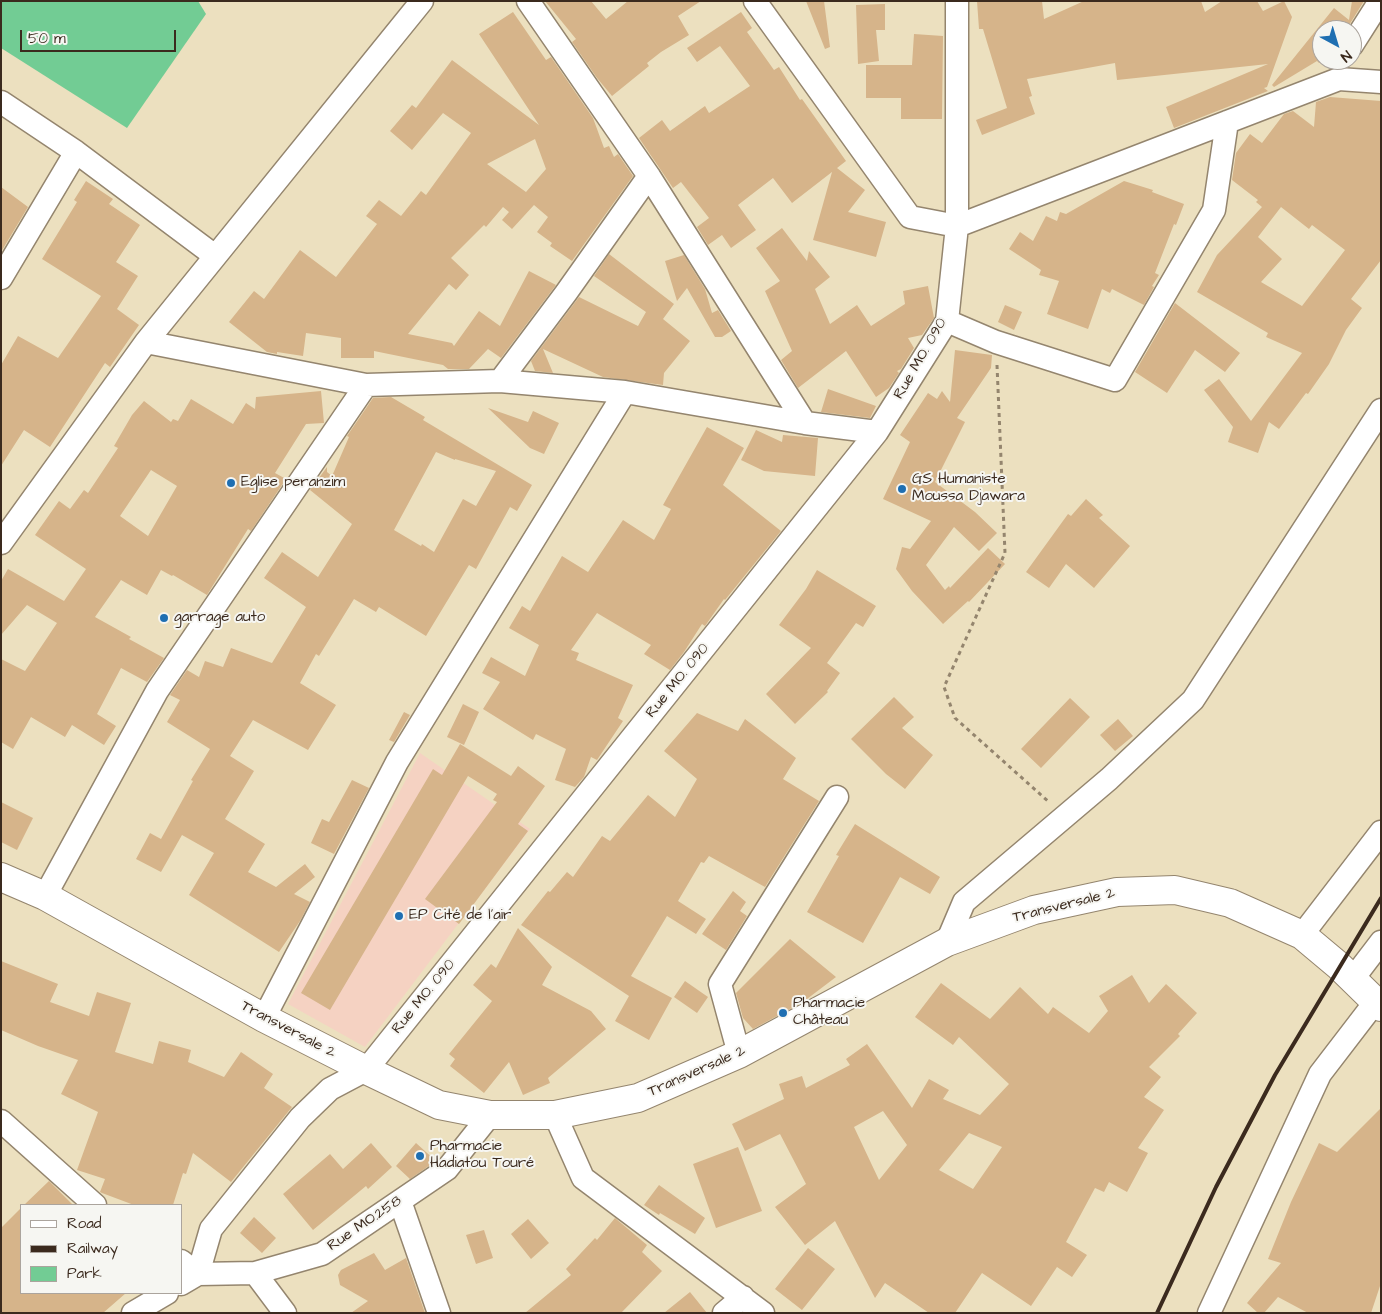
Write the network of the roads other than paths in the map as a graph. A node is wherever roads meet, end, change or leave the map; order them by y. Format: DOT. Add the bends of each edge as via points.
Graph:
graph roads {
  1 [pos="422,1"];
  2 [pos="528,1"];
  3 [pos="755,1"];
  4 [pos="957,1"];
  5 [pos="1380,1"];
  6 [pos="1362,29"];
  7 [pos="1340,70"];
  8 [pos="1345,70"];
  9 [pos="1381,82"];
  10 [pos="1,102"];
  11 [pos="1227,122"];
  12 [pos="76,152"];
  13 [pos="649,176"];
  14 [pos="958,226"];
  15 [pos="215,256"];
  16 [pos="4,268"];
  17 [pos="947,321"];
  18 [pos="146,342"];
  19 [pos="500,380"];
  20 [pos="366,385"];
  21 [pos="625,392"];
  22 [pos="1381,410"];
  23 [pos="805,424"];
  24 [pos="877,432"];
  25 [pos="1,543"];
  26 [pos="837,797"];
  27 [pos="1381,832"];
  28 [pos="1,877"];
  29 [pos="45,896"];
  30 [pos="1302,935"];
  31 [pos="947,942"];
  32 [pos="1381,942"];
  33 [pos="1352,980"];
  34 [pos="1378,1004"];
  35 [pos="264,1018"];
  36 [pos="739,1054"];
  37 [pos="366,1070"];
  38 [pos="490,1115"];
  39 [pos="554,1116"];
  40 [pos="1,1121"];
  41 [pos="400,1201"];
  42 [pos="94,1204"];
  43 [pos="187,1273"];
  44 [pos="255,1273"];
  45 [pos="165,1294"];
  46 [pos="743,1297"];
  47 [pos="133,1313"];
  48 [pos="285,1313"];
  49 [pos="439,1313"];
  50 [pos="724,1313"];
  51 [pos="763,1313"];
  52 [pos="1209,1313"];
  1 -- 15 [label="street"];
  2 -- 13 [label="street"];
  3 -- 14 [label="street" via="910,216"];
  4 -- 14 [label="street, Rue MO. 090"];
  5 -- 6 [label="street"];
  7 -- 11 [label="street"];
  8 -- 9 [label="street"];
  10 -- 12 [label="street"];
  11 -- 14 [label="street"];
  11 -- 17 [label="street" via="1214,210 1116,380 996,342"];
  12 -- 15 [label="street"];
  12 -- 16 [label="street"];
  13 -- 19 [label="street"];
  13 -- 23 [label="street"];
  14 -- 17 [label="street, Rue MO. 090"];
  15 -- 18 [label="street"];
  17 -- 24 [label="street, Rue MO. 090"];
  18 -- 20 [label="street"];
  18 -- 25 [label="street"];
  19 -- 20 [label="street"];
  19 -- 21 [label="street"];
  20 -- 29 [label="street" via="157,691"];
  21 -- 23 [label="street"];
  21 -- 35 [label="street" via="397,762"];
  22 -- 31 [label="street" via="1193,700 1109,779 964,902"];
  23 -- 24 [label="street"];
  24 -- 37 [label="street, Rue MO. 090"];
  26 -- 36 [label="street" via="720,984"];
  27 -- 30 [label="street"];
  28 -- 29 [label="main road, Transversale 2"];
  29 -- 35 [label="main road, Transversale 2"];
  30 -- 31 [label="main road, Transversale 2" via="1230,903 1175,890 1117,892 1034,910"];
  30 -- 33 [label="main road, Transversale 2"];
  31 -- 36 [label="main road, Transversale 2"];
  32 -- 33 [label="street"];
  33 -- 34 [label="main road, Transversale 2"];
  34 -- 52 [label="street" via="1320,1074"];
  35 -- 37 [label="main road, Transversale 2"];
  36 -- 39 [label="main road, Transversale 2" via="638,1098"];
  37 -- 38 [label="main road, Transversale 2" via="439,1105"];
  37 -- 43 [label="street, Rue MO. 090" via="330,1089 300,1118 211,1229"];
  38 -- 39 [label="main road, Transversale 2"];
  38 -- 41 [label="street, Rue MO.258" via="447,1169"];
  39 -- 46 [label="street" via="584,1178"];
  40 -- 42 [label="street"];
  41 -- 44 [label="street, Rue MO.258" via="322,1254"];
  41 -- 49 [label="street"];
  43 -- 44 [label="street, Rue MO.258"];
  44 -- 48 [label="street"];
  45 -- 47 [label="street"];
  46 -- 50 [label="street"];
  46 -- 51 [label="street"];
}
